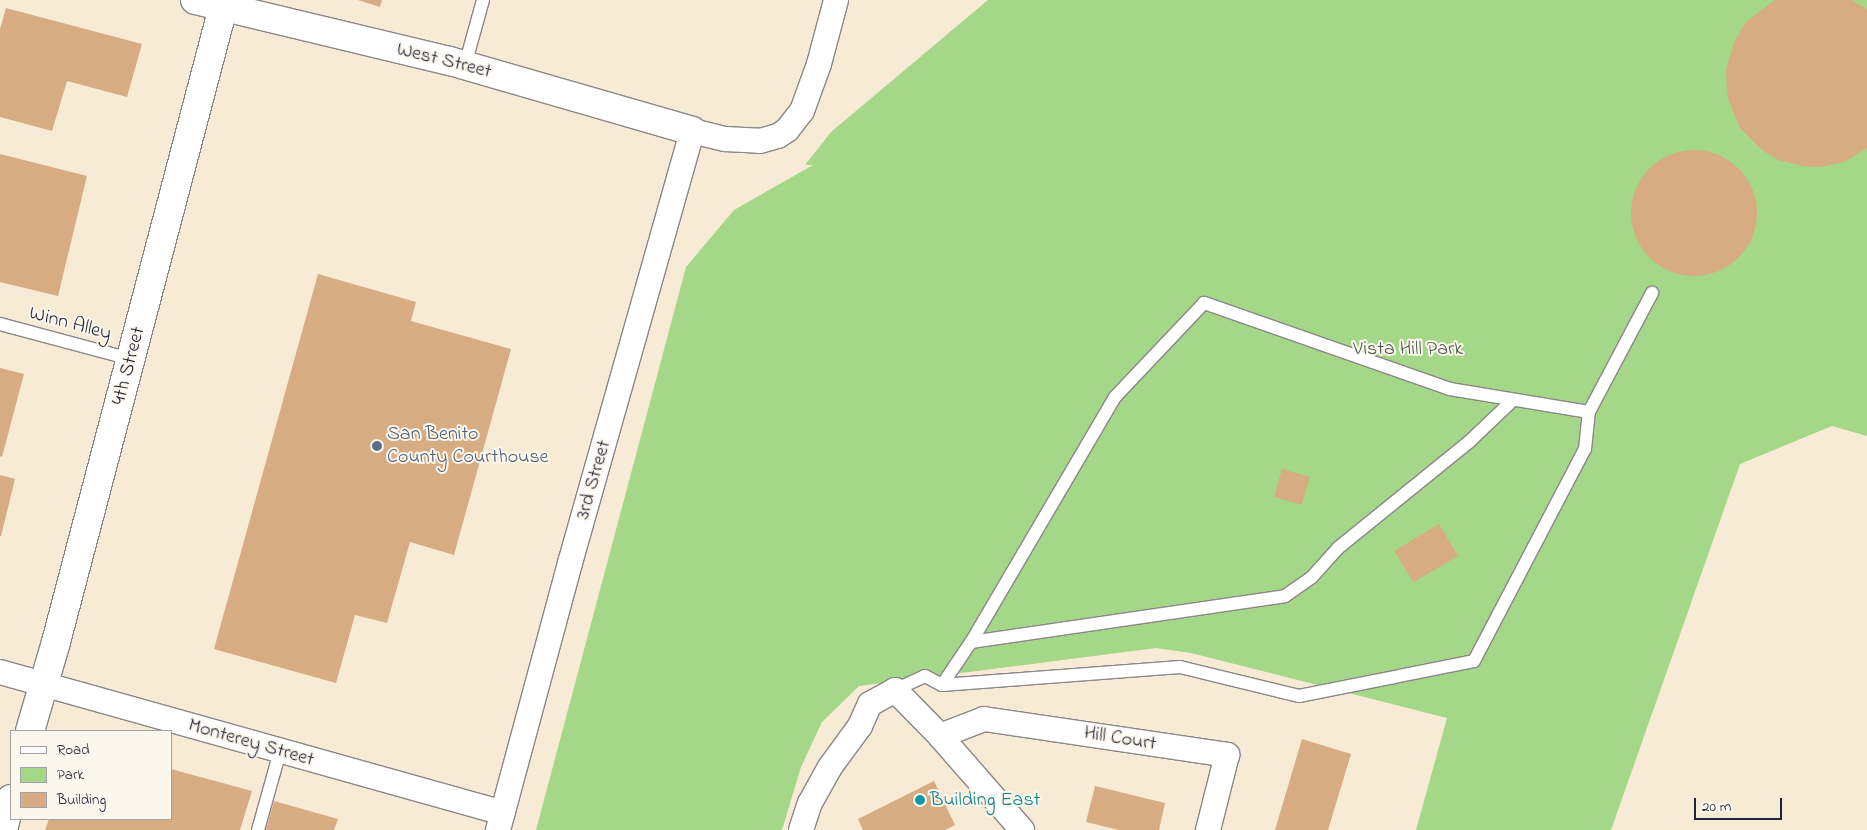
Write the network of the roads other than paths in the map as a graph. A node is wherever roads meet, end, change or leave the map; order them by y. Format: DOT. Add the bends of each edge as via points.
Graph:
graph roads {
  1 [pos="194,0"];
  2 [pos="483,0"];
  3 [pos="836,0"];
  4 [pos="224,4"];
  5 [pos="465,65"];
  6 [pos="692,131"];
  7 [pos="1652,293"];
  8 [pos="0,324"];
  9 [pos="131,359"];
  10 [pos="1513,400"];
  11 [pos="1590,412"];
  12 [pos="971,642"];
  13 [pos="0,672"];
  14 [pos="43,683"];
  15 [pos="942,685"];
  16 [pos="894,690"];
  17 [pos="30,730"];
  18 [pos="940,736"];
  19 [pos="280,752"];
  20 [pos="10,803"];
  21 [pos="500,822"];
  22 [pos="3,830"];
  23 [pos="258,830"];
  24 [pos="801,830"];
  25 [pos="1022,830"];
  26 [pos="1208,830"];
  1 -- 4 [label="main road, West Street"];
  2 -- 5 [label="lane"];
  3 -- 6 [label="street" via="802,111 787,130 760,141 725,139"];
  4 -- 5 [label="main road, West Street"];
  4 -- 9 [label="main road, 4th Street"];
  5 -- 6 [label="main road, West Street"];
  6 -- 21 [label="street, 3rd Street"];
  7 -- 11 [label="lane"];
  8 -- 9 [label="lane, Winn Alley"];
  9 -- 14 [label="main road, 4th Street"];
  10 -- 11 [label="lane"];
  10 -- 12 [label="lane" via="1470,441 1338,548 1312,577 1285,596"];
  10 -- 12 [label="lane" via="1450,390 1204,303 1115,397"];
  11 -- 15 [label="lane" via="1585,449 1474,661 1300,696 1180,668"];
  12 -- 15 [label="lane"];
  13 -- 14 [label="street, Monterey Street"];
  14 -- 17 [label="main road, 4th Street"];
  14 -- 19 [label="street, Monterey Street"];
  15 -- 16 [label="lane" via="925,676"];
  16 -- 18 [label="street"];
  16 -- 24 [label="street" via="870,704 860,726 830,767 810,802"];
  18 -- 25 [label="street"];
  18 -- 26 [label="street, Hill Court" via="984,719 1227,755"];
  19 -- 21 [label="street, Monterey Street"];
  19 -- 23 [label="lane"];
  20 -- 22 [label="main road"];
}
